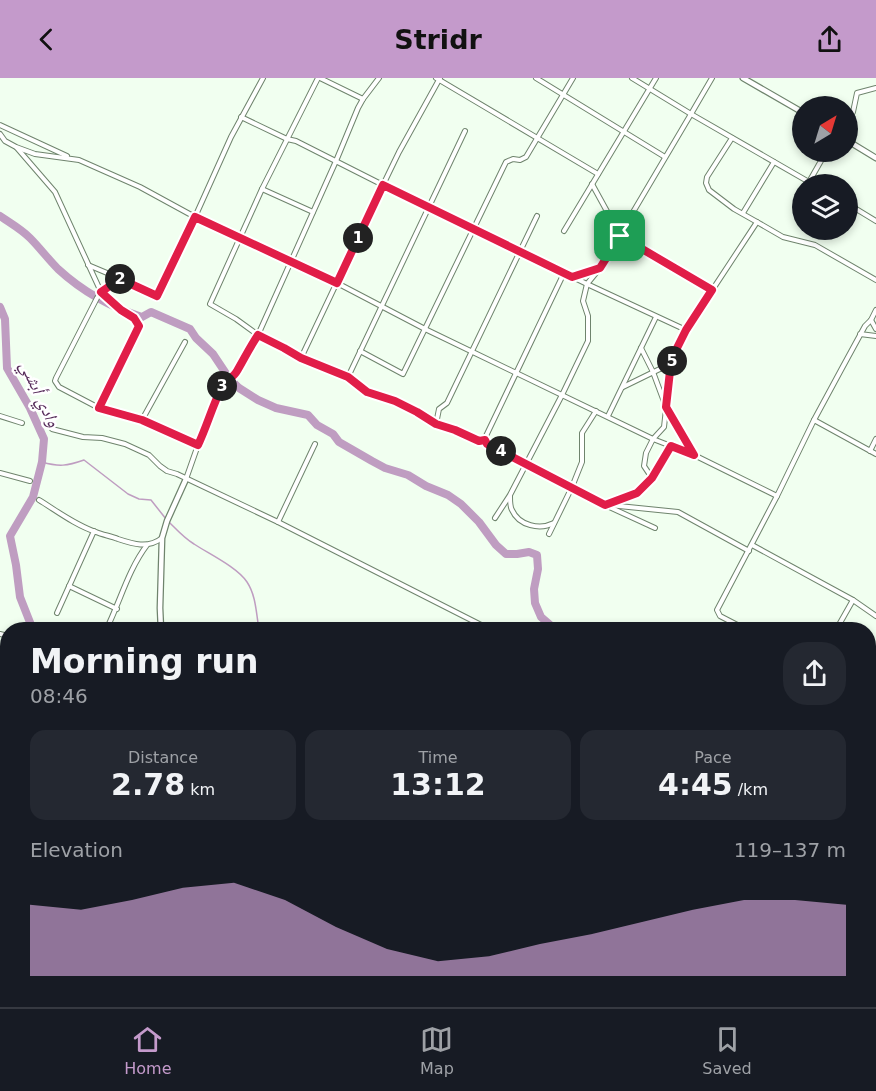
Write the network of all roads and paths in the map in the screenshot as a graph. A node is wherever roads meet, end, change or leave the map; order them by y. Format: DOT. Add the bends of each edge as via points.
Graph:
graph roads {
  1 [pos="263,78"];
  2 [pos="319,78"];
  3 [pos="379,78"];
  4 [pos="439,78"];
  5 [pos="536,78"];
  6 [pos="573,78"];
  7 [pos="632,78"];
  8 [pos="656,78"];
  9 [pos="711,78"];
  10 [pos="743,78"];
  11 [pos="650,88"];
  12 [pos="876,88"];
  13 [pos="564,94"];
  14 [pos="856,96"];
  15 [pos="363,99"];
  16 [pos="792,106"];
  17 [pos="691,114"];
  18 [pos="241,117"];
  19 [pos="0,125"];
  20 [pos="465,131"];
  21 [pos="623,131"];
  22 [pos="0,134"];
  23 [pos="538,138"];
  24 [pos="732,138"];
  25 [pos="287,139"];
  26 [pos="16,147"];
  27 [pos="858,147"];
  28 [pos="665,156"];
  29 [pos="72,158"];
  30 [pos="876,158"];
  31 [pos="336,161"];
  32 [pos="774,162"];
  33 [pos="598,174"];
  34 [pos="796,174"];
  35 [pos="592,184"];
  36 [pos="383,185"];
  37 [pos="262,189"];
  38 [pos="429,208"];
  39 [pos="858,210"];
  40 [pos="313,212"];
  41 [pos="743,213"];
  42 [pos="537,216"];
  43 [pos="195,217"];
  44 [pos="876,221"];
  45 [pos="757,222"];
  46 [pos="473,228"];
  47 [pos="564,231"];
  48 [pos="620,236"];
  49 [pos="240,239"];
  50 [pos="520,251"];
  51 [pos="291,262"];
  52 [pos="88,265"];
  53 [pos="600,268"];
  54 [pos="564,273"];
  55 [pos="572,277"];
  56 [pos="120,279"];
  57 [pos="876,280"];
  58 [pos="337,283"];
  59 [pos="586,284"];
  60 [pos="712,290"];
  61 [pos="101,292"];
  62 [pos="382,308"];
  63 [pos="876,310"];
  64 [pos="656,317"];
  65 [pos="871,320"];
  66 [pos="426,329"];
  67 [pos="876,329"];
  68 [pos="686,330"];
  69 [pos="860,334"];
  70 [pos="258,335"];
  71 [pos="876,336"];
  72 [pos="185,342"];
  73 [pos="641,348"];
  74 [pos="471,350"];
  75 [pos="360,351"];
  76 [pos="301,358"];
  77 [pos="671,363"];
  78 [pos="653,372"];
  79 [pos="517,374"];
  80 [pos="348,377"];
  81 [pos="623,387"];
  82 [pos="562,395"];
  83 [pos="666,407"];
  84 [pos="99,408"];
  85 [pos="596,411"];
  86 [pos="0,416"];
  87 [pos="608,416"];
  88 [pos="142,420"];
  89 [pos="814,420"];
  90 [pos="22,423"];
  91 [pos="436,424"];
  92 [pos="52,429"];
  93 [pos="653,439"];
  94 [pos="876,439"];
  95 [pos="485,440"];
  96 [pos="315,444"];
  97 [pos="198,445"];
  98 [pos="671,446"];
  99 [pos="870,451"];
  100 [pos="876,454"];
  101 [pos="694,455"];
  102 [pos="526,465"];
  103 [pos="0,473"];
  104 [pos="652,478"];
  105 [pos="186,479"];
  106 [pos="30,482"];
  107 [pos="572,488"];
  108 [pos="510,495"];
  109 [pos="777,496"];
  110 [pos="39,500"];
  111 [pos="605,505"];
  112 [pos="495,518"];
  113 [pos="278,522"];
  114 [pos="555,522"];
  115 [pos="655,528"];
  116 [pos="94,531"];
  117 [pos="549,534"];
  118 [pos="162,538"];
  119 [pos="147,544"];
  120 [pos="752,545"];
  121 [pos="749,550"];
  122 [pos="69,586"];
  123 [pos="853,600"];
  124 [pos="117,609"];
  125 [pos="57,614"];
  126 [pos="876,616"];
  127 [pos="110,622"];
  128 [pos="161,622"];
  129 [pos="475,622"];
  130 [pos="732,622"];
  131 [pos="841,622"];
  1 -- 18 [label="street"];
  2 -- 15 [label="street"];
  2 -- 25 [label="street"];
  3 -- 15 [label="street"];
  4 -- 23 [label="street"];
  4 -- 36 [label="street"];
  5 -- 13 [label="street"];
  6 -- 13 [label="street"];
  7 -- 11 [label="street"];
  8 -- 11 [label="street"];
  9 -- 17 [label="street"];
  10 -- 16 [label="street"];
  11 -- 17 [label="street"];
  11 -- 21 [label="street"];
  12 -- 14 [label="street"];
  13 -- 21 [label="street"];
  13 -- 23 [label="street"];
  15 -- 31 [label="street"];
  17 -- 24 [label="street"];
  17 -- 28 [label="street"];
  18 -- 25 [label="street"];
  18 -- 43 [label="street"];
  19 -- 29 [label="street"];
  20 -- 38 [label="street"];
  21 -- 28 [label="street"];
  21 -- 33 [label="street"];
  22 -- 26 [label="street"];
  23 -- 33 [label="street"];
  23 -- 46 [label="street" via="524,159 506,162"];
  24 -- 32 [label="street"];
  24 -- 41 [label="street" via="706,183 709,190"];
  25 -- 31 [label="street"];
  25 -- 37 [label="street"];
  26 -- 29 [label="street" via="35,154"];
  26 -- 52 [label="street" via="55,192"];
  27 -- 30 [label="street"];
  28 -- 48 [label="street"];
  29 -- 43 [label="street" via="140,187"];
  31 -- 36 [label="street"];
  31 -- 40 [label="street"];
  32 -- 34 [label="street"];
  32 -- 41 [label="street"];
  33 -- 35 [label="street"];
  35 -- 47 [label="street"];
  35 -- 48 [label="street"];
  36 -- 38 [label="street"];
  36 -- 58 [label="street"];
  37 -- 40 [label="street"];
  37 -- 49 [label="street"];
  38 -- 46 [label="street"];
  38 -- 62 [label="street"];
  39 -- 44 [label="street"];
  40 -- 51 [label="street"];
  41 -- 45 [label="street"];
  42 -- 50 [label="street"];
  43 -- 49 [label="street"];
  43 -- 56 [label="street" via="157,296"];
  45 -- 57 [label="street" via="783,237 815,245"];
  45 -- 60 [label="street"];
  46 -- 50 [label="street"];
  46 -- 66 [label="street"];
  48 -- 53 [label="street"];
  48 -- 60 [label="street"];
  49 -- 51 [label="street"];
  49 -- 70 [label="street" via="210,304"];
  50 -- 54 [label="street"];
  50 -- 74 [label="street"];
  51 -- 58 [label="street"];
  51 -- 70 [label="street"];
  52 -- 56 [label="street"];
  52 -- 61 [label="street"];
  53 -- 55 [label="street"];
  53 -- 59 [label="street"];
  54 -- 55 [label="street"];
  54 -- 79 [label="street"];
  55 -- 59 [label="street"];
  56 -- 61 [label="street"];
  58 -- 62 [label="street"];
  58 -- 76 [label="street"];
  59 -- 64 [label="street"];
  59 -- 82 [label="street" via="583,301 588,316 588,341"];
  60 -- 68 [label="street"];
  61 -- 84 [label="street" via="139,326"];
  61 -- 84 [label="street" via="55,381 62,389"];
  62 -- 66 [label="street"];
  62 -- 75 [label="street"];
  63 -- 65 [label="street"];
  64 -- 68 [label="street"];
  64 -- 73 [label="street"];
  65 -- 67 [label="street"];
  65 -- 69 [label="street"];
  66 -- 74 [label="street"];
  66 -- 75 [label="street" via="403,374"];
  68 -- 77 [label="street"];
  69 -- 71 [label="street"];
  69 -- 89 [label="street"];
  70 -- 76 [label="street"];
  70 -- 97 [label="street" via="236,374 222,387"];
  72 -- 88 [label="street"];
  73 -- 78 [label="street"];
  73 -- 81 [label="street"];
  74 -- 79 [label="street"];
  74 -- 91 [label="street" via="447,403 439,409"];
  75 -- 80 [label="street"];
  76 -- 80 [label="street"];
  77 -- 78 [label="street"];
  77 -- 83 [label="street"];
  78 -- 81 [label="street"];
  78 -- 83 [label="street"];
  79 -- 82 [label="street"];
  79 -- 95 [label="street"];
  80 -- 91 [label="street" via="367,392 395,401"];
  81 -- 87 [label="street"];
  82 -- 85 [label="street"];
  82 -- 102 [label="street"];
  83 -- 93 [label="street" via="664,427"];
  83 -- 101 [label="street"];
  84 -- 88 [label="street"];
  85 -- 87 [label="street"];
  85 -- 107 [label="street" via="582,434 582,462"];
  86 -- 90 [label="street"];
  87 -- 93 [label="street"];
  88 -- 97 [label="street"];
  89 -- 99 [label="street"];
  89 -- 109 [label="street"];
  91 -- 95 [label="street"];
  92 -- 105 [label="street" via="125,444 149,454 159,466"];
  93 -- 98 [label="street"];
  93 -- 104 [label="street" via="644,466"];
  94 -- 99 [label="street"];
  95 -- 102 [label="street"];
  96 -- 113 [label="street"];
  97 -- 105 [label="street"];
  98 -- 101 [label="street"];
  98 -- 104 [label="street"];
  99 -- 100 [label="street"];
  101 -- 109 [label="street"];
  102 -- 107 [label="street"];
  102 -- 108 [label="street"];
  103 -- 106 [label="street"];
  104 -- 111 [label="street" via="637,493"];
  105 -- 113 [label="street"];
  105 -- 118 [label="street"];
  107 -- 111 [label="street"];
  107 -- 114 [label="street"];
  108 -- 112 [label="street"];
  108 -- 114 [label="street" via="511,510 519,520 529,526"];
  109 -- 120 [label="street"];
  110 -- 116 [label="street"];
  111 -- 115 [label="street"];
  111 -- 121 [label="street" via="678,512"];
  113 -- 129 [label="street"];
  114 -- 117 [label="street"];
  116 -- 119 [label="street"];
  116 -- 122 [label="street"];
  118 -- 119 [label="street"];
  118 -- 128 [label="street"];
  119 -- 124 [label="street" via="134,564"];
  120 -- 121 [label="street"];
  120 -- 123 [label="street"];
  121 -- 130 [label="street" via="717,610"];
  122 -- 124 [label="street"];
  122 -- 125 [label="street"];
  123 -- 126 [label="street"];
  123 -- 131 [label="street"];
  124 -- 127 [label="street"];
}
